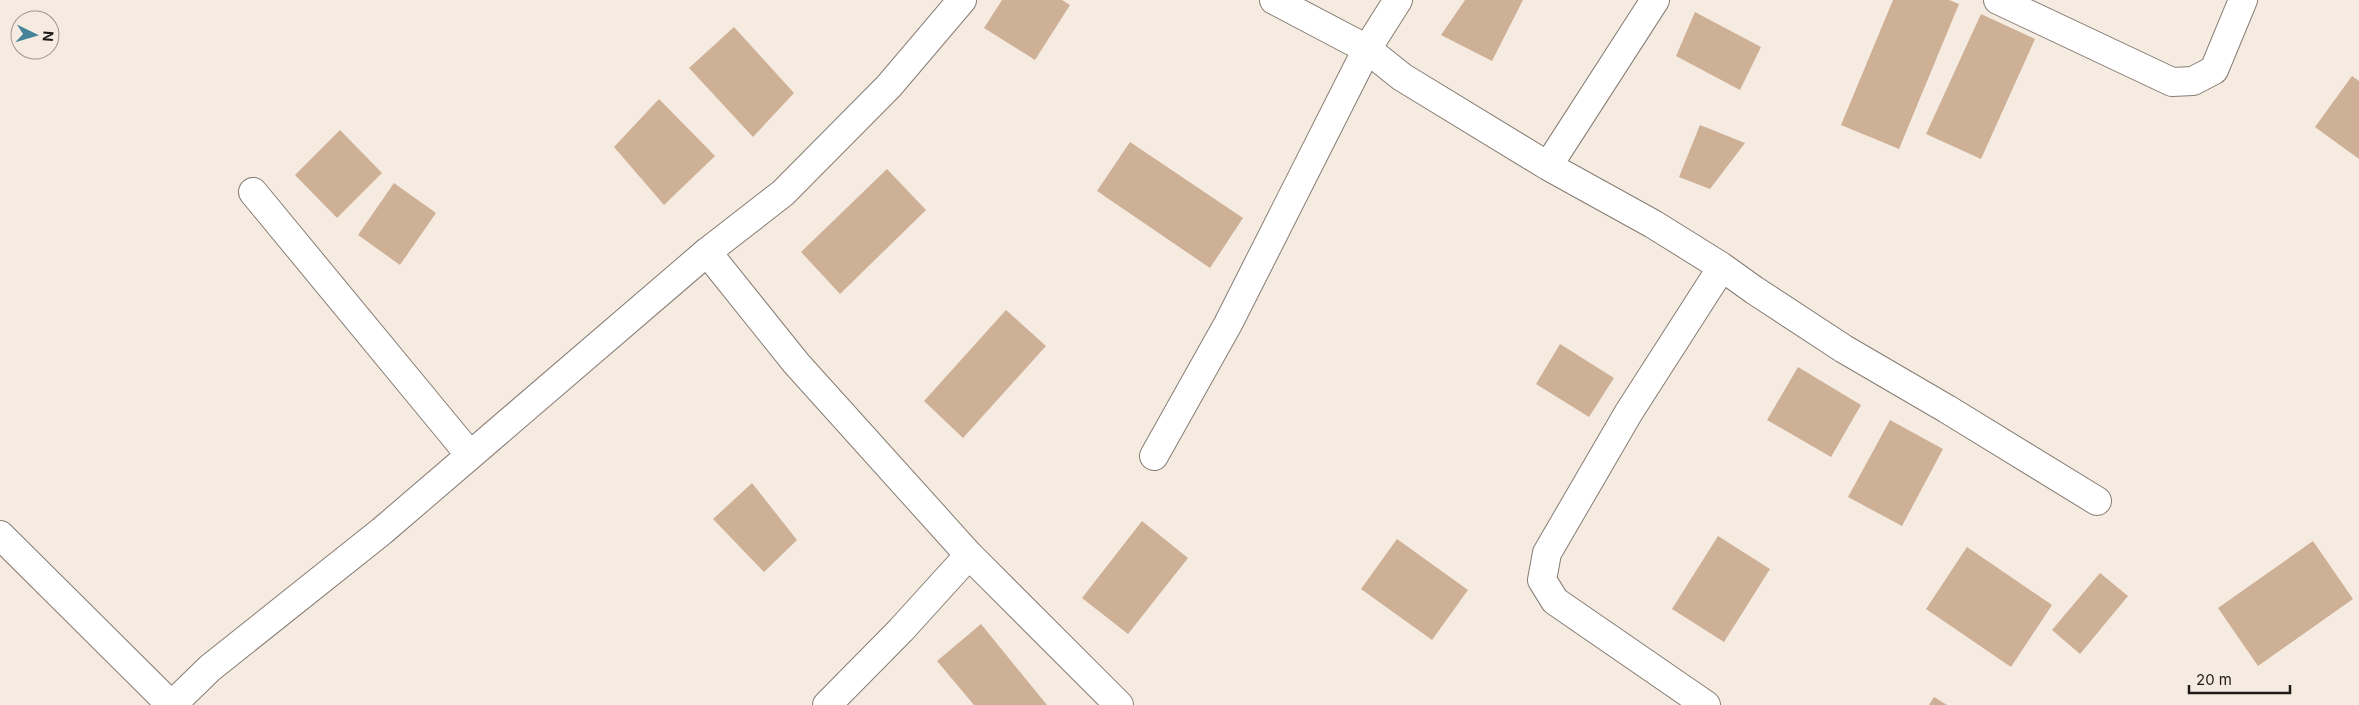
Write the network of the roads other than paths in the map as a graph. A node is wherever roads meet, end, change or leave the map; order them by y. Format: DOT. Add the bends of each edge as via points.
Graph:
graph roads {
  1 [pos="962,0"];
  2 [pos="1274,0"];
  3 [pos="1398,0"];
  4 [pos="1655,0"];
  5 [pos="1998,0"];
  6 [pos="2243,0"];
  7 [pos="1367,49"];
  8 [pos="1548,166"];
  9 [pos="253,192"];
  10 [pos="707,252"];
  11 [pos="1722,267"];
  12 [pos="470,455"];
  13 [pos="1154,456"];
  14 [pos="2097,501"];
  15 [pos="0,534"];
  16 [pos="968,555"];
  17 [pos="171,705"];
  18 [pos="827,705"];
  19 [pos="1119,705"];
  20 [pos="1706,705"];
  1 -- 10 [label="street" via="889,86 783,193"];
  2 -- 7 [label="street"];
  3 -- 7 [label="street"];
  4 -- 8 [label="street"];
  5 -- 6 [label="street" via="2172,82 2194,81 2214,70"];
  7 -- 8 [label="street" via="1402,77"];
  7 -- 13 [label="street" via="1228,324"];
  8 -- 11 [label="street" via="1653,224"];
  9 -- 12 [label="street"];
  10 -- 12 [label="street"];
  10 -- 16 [label="street" via="796,363"];
  11 -- 14 [label="street" via="1844,349"];
  11 -- 20 [label="street" via="1629,412 1547,553 1542,580 1555,601"];
  12 -- 17 [label="street" via="382,531 210,668"];
  15 -- 17 [label="street"];
  16 -- 18 [label="street" via="901,630"];
  16 -- 19 [label="street"];
}
